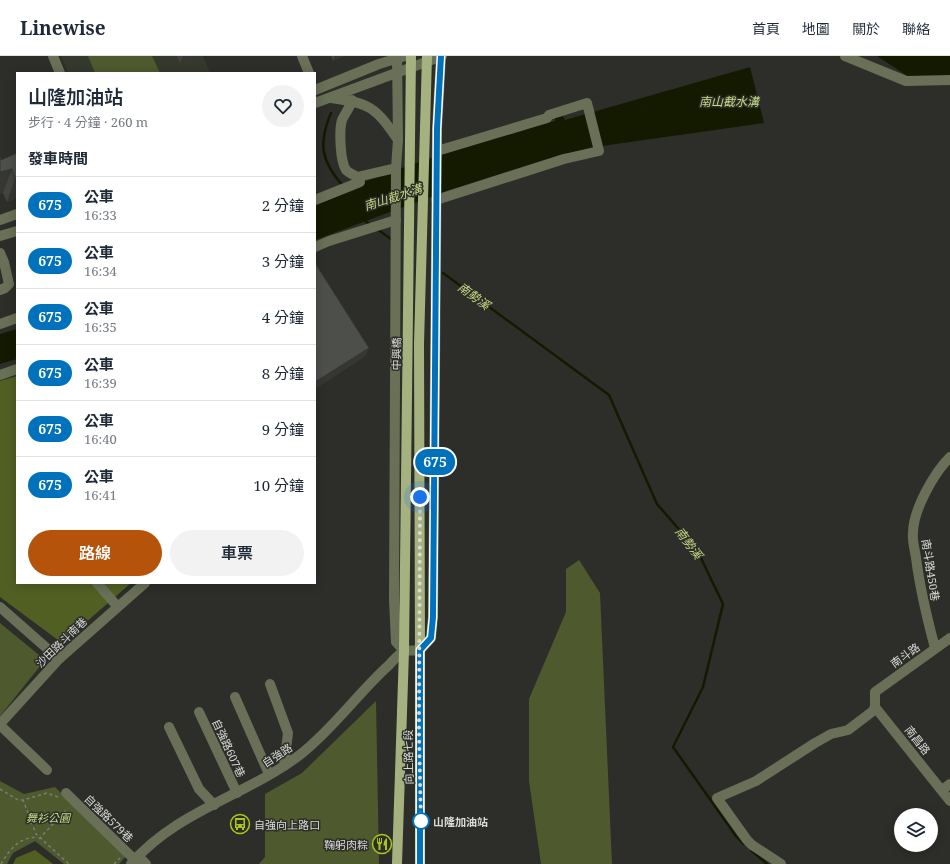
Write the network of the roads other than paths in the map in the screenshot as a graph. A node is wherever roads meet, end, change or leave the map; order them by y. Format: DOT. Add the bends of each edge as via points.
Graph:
graph roads {
  1 [pos="53,56"];
  2 [pos="302,56"];
  3 [pos="411,56"];
  4 [pos="427,56"];
  5 [pos="441,56"];
  6 [pos="845,56"];
  7 [pos="400,57"];
  8 [pos="60,72"];
  9 [pos="309,72"];
  10 [pos="398,72"];
  11 [pos="950,80"];
  12 [pos="316,89"];
  13 [pos="329,97"];
  14 [pos="352,100"];
  15 [pos="316,103"];
  16 [pos="398,140"];
  17 [pos="436,151"];
  18 [pos="396,168"];
  19 [pos="360,182"];
  20 [pos="316,200"];
  21 [pos="436,200"];
  22 [pos="16,214"];
  23 [pos="0,220"];
  24 [pos="396,220"];
  25 [pos="16,231"];
  26 [pos="0,236"];
  27 [pos="316,247"];
  28 [pos="0,252"];
  29 [pos="0,290"];
  30 [pos="16,318"];
  31 [pos="0,324"];
  32 [pos="16,369"];
  33 [pos="0,375"];
  34 [pos="950,457"];
  35 [pos="98,584"];
  36 [pos="144,584"];
  37 [pos="117,606"];
  38 [pos="0,607"];
  39 [pos="950,638"];
  40 [pos="935,648"];
  41 [pos="420,650"];
  42 [pos="404,651"];
  43 [pos="59,659"];
  44 [pos="270,684"];
  45 [pos="235,697"];
  46 [pos="875,707"];
  47 [pos="199,712"];
  48 [pos="0,724"];
  49 [pos="169,727"];
  50 [pos="284,766"];
  51 [pos="47,770"];
  52 [pos="270,774"];
  53 [pos="946,787"];
  54 [pos="237,793"];
  55 [pos="64,797"];
  56 [pos="950,801"];
  57 [pos="214,805"];
  58 [pos="135,860"];
  59 [pos="146,864"];
  60 [pos="397,864"];
  61 [pos="420,864"];
  62 [pos="781,864"];
  1 -- 8 [label="street"];
  2 -- 9 [label="street"];
  3 -- 42 [label="main road, 中興橋, bridge"];
  4 -- 41 [label="main road, 中興橋, bridge" via="419,344"];
  5 -- 10 [label="street"];
  5 -- 17 [label="street"];
  6 -- 11 [label="street" via="906,81"];
  7 -- 10 [label="street"];
  7 -- 12 [label="street"];
  10 -- 13 [label="street"];
  10 -- 16 [label="street"];
  13 -- 14 [label="street"];
  13 -- 15 [label="street"];
  14 -- 16 [label="street" via="378,113"];
  14 -- 18 [label="street" via="342,120 340,134 346,170 357,177"];
  16 -- 18 [label="street"];
  17 -- 21 [label="street"];
  17 -- 21 [label="street" via="547,118 549,115 587,103 599,151 564,159"];
  18 -- 24 [label="street"];
  19 -- 20 [label="street"];
  21 -- 41 [label="street" via="433,617 431,638"];
  22 -- 23 [label="street"];
  24 -- 27 [label="street"];
  24 -- 42 [label="street" via="395,614 396,642"];
  25 -- 26 [label="street"];
  28 -- 29 [label="street" via="9,284"];
  30 -- 31 [label="street"];
  32 -- 33 [label="street"];
  34 -- 40 [label="street, 南斗路450巷" via="938,469 926,491 913,533 920,591"];
  35 -- 37 [label="street"];
  36 -- 37 [label="street, 沙田路斗南巷"];
  37 -- 43 [label="street, 沙田路斗南巷"];
  38 -- 43 [label="street"];
  39 -- 40 [label="street, 南斗路"];
  40 -- 46 [label="street, 南斗路" via="875,692"];
  41 -- 42 [label="street"];
  41 -- 61 [label="main road, 向上路七段"];
  42 -- 50 [label="street, 自強路" via="357,696 326,731"];
  42 -- 60 [label="main road, 向上路七段"];
  43 -- 48 [label="street, 沙田路斗南巷"];
  44 -- 50 [label="street" via="288,733"];
  45 -- 52 [label="street"];
  46 -- 53 [label="street, 南昌路"];
  46 -- 62 [label="street" via="848,730 831,734 756,782 717,798 752,845"];
  47 -- 54 [label="street, 自強路607巷"];
  48 -- 51 [label="street"];
  49 -- 57 [label="street" via="198,789"];
  50 -- 52 [label="street, 自強路"];
  52 -- 54 [label="street, 自強路"];
  53 -- 56 [label="street, 南昌路"];
  54 -- 57 [label="street, 自強路"];
  55 -- 58 [label="street, 自強路579巷"];
  57 -- 58 [label="street, 自強路" via="162,835"];
  58 -- 59 [label="street, 自強路579巷"];
}
